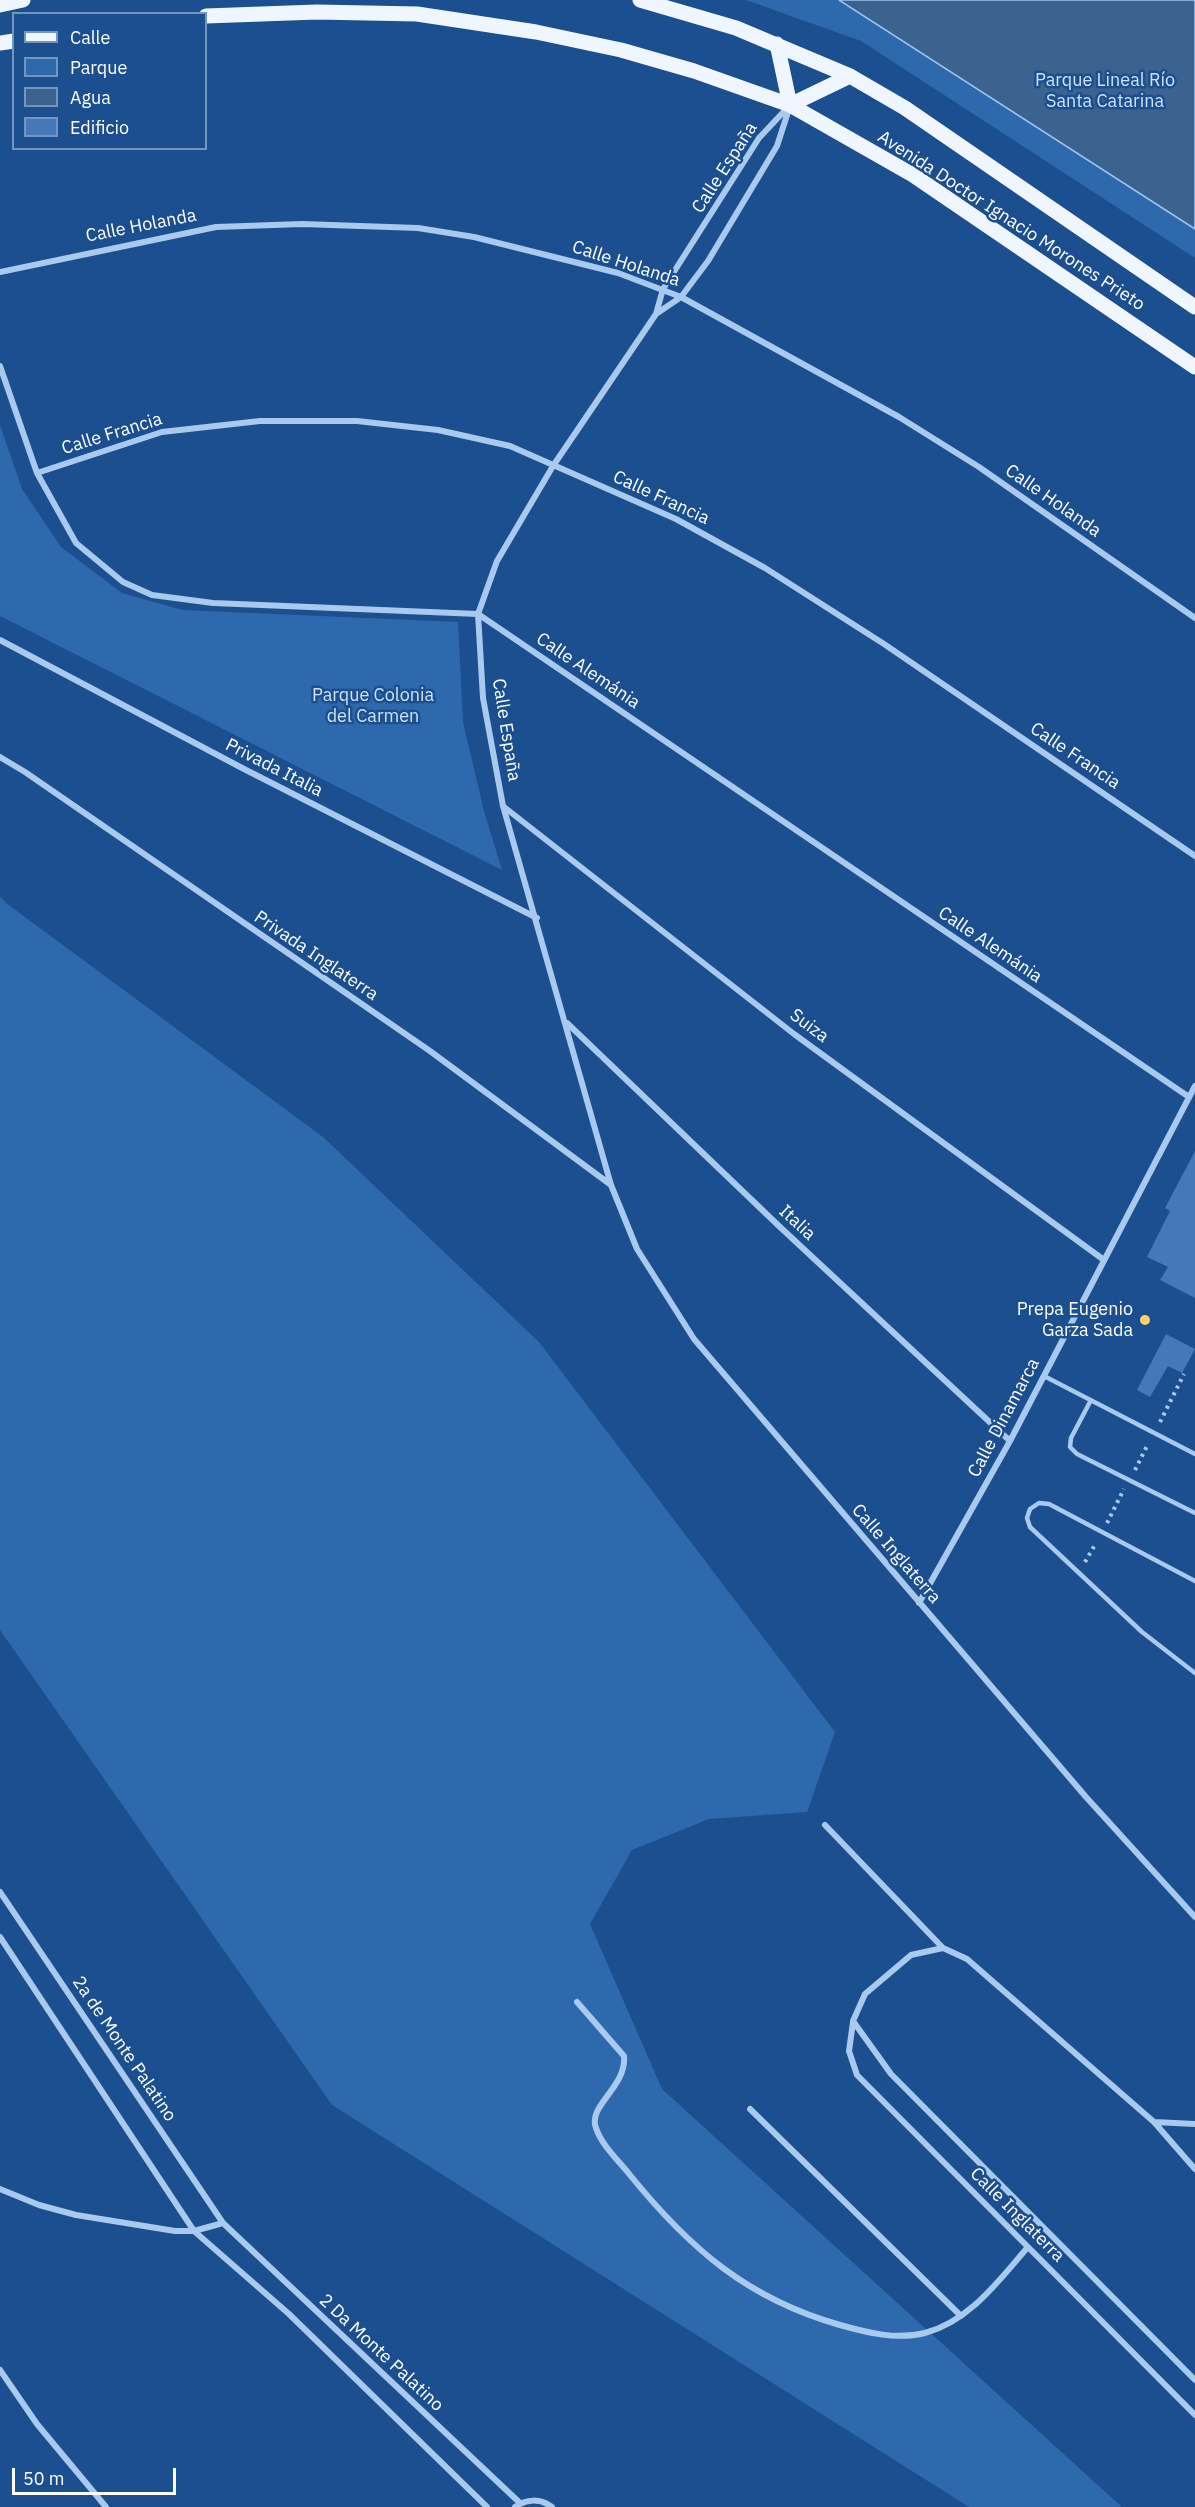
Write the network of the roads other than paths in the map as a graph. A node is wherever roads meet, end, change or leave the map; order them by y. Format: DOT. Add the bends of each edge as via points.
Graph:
graph roads {
  1 [pos="23,0"];
  2 [pos="640,0"];
  3 [pos="0,4"];
  4 [pos="207,16"];
  5 [pos="777,44"];
  6 [pos="850,76"];
  7 [pos="790,105"];
  8 [pos="0,272"];
  9 [pos="663,289"];
  10 [pos="681,297"];
  11 [pos="1195,307"];
  12 [pos="656,314"];
  13 [pos="0,366"];
  14 [pos="1195,367"];
  15 [pos="553,466"];
  16 [pos="37,473"];
  17 [pos="478,614"];
  18 [pos="1195,618"];
  19 [pos="0,640"];
  20 [pos="0,758"];
  21 [pos="503,806"];
  22 [pos="1195,856"];
  23 [pos="537,918"];
  24 [pos="567,1023"];
  25 [pos="1195,1086"];
  26 [pos="1189,1097"];
  27 [pos="611,1185"];
  28 [pos="1104,1260"];
  29 [pos="1044,1376"];
  30 [pos="1091,1400"];
  31 [pos="1010,1441"];
  32 [pos="1195,1454"];
  33 [pos="1195,1513"];
  34 [pos="1195,1581"];
  35 [pos="919,1603"];
  36 [pos="1195,1673"];
  37 [pos="825,1826"];
  38 [pos="0,1892"];
  39 [pos="1195,1917"];
  40 [pos="0,1937"];
  41 [pos="943,1948"];
  42 [pos="577,2002"];
  43 [pos="853,2021"];
  44 [pos="750,2109"];
  45 [pos="1154,2122"];
  46 [pos="1195,2124"];
  47 [pos="1195,2169"];
  48 [pos="0,2189"];
  49 [pos="223,2223"];
  50 [pos="194,2231"];
  51 [pos="1028,2247"];
  52 [pos="961,2316"];
  53 [pos="0,2370"];
  54 [pos="1195,2380"];
  55 [pos="1195,2415"];
  56 [pos="517,2505"];
  57 [pos="106,2507"];
  58 [pos="487,2507"];
  59 [pos="552,2507"];
  1 -- 3 [label="main road"];
  2 -- 5 [label="main road, Avenida Doctor Ignacio Morones Prieto"];
  4 -- 7 [label="main road, Avenida Doctor Ignacio Morones Prieto" via="328,12 417,14 464,20 621,50"];
  5 -- 6 [label="main road, Avenida Doctor Ignacio Morones Prieto"];
  5 -- 7 [label="main road"];
  6 -- 7 [label="main road"];
  6 -- 11 [label="main road, Avenida Doctor Ignacio Morones Prieto" via="905,108"];
  7 -- 9 [label="street, Calle España" via="759,138"];
  7 -- 10 [label="street, Calle España" via="777,146 728,230"];
  7 -- 14 [label="main road, Avenida Doctor Ignacio Morones Prieto" via="913,175"];
  8 -- 9 [label="street, Calle Holanda" via="216,227 326,225 418,228 474,237 618,273"];
  9 -- 10 [label="street, Calle Holanda"];
  9 -- 12 [label="street, Calle España"];
  10 -- 12 [label="street, Calle España"];
  10 -- 18 [label="street, Calle Holanda" via="949,448"];
  12 -- 15 [label="street, Calle España"];
  13 -- 16 [label="street"];
  15 -- 16 [label="street, Calle Francia" via="510,446 438,430 357,421 260,421 162,432"];
  15 -- 17 [label="street, Calle España" via="497,561"];
  15 -- 22 [label="street, Calle Francia" via="676,519 765,568 884,644"];
  16 -- 17 [label="street" via="76,543 123,582 152,595 213,603"];
  17 -- 21 [label="street, Calle España" via="483,698"];
  17 -- 26 [label="street, Calle Alemánia"];
  19 -- 23 [label="street, Privada Italia"];
  20 -- 27 [label="street, Privada Inglaterra" via="430,1051"];
  21 -- 23 [label="street, Calle España"];
  21 -- 28 [label="street, Suiza" via="794,1034"];
  23 -- 24 [label="street, Calle España"];
  24 -- 27 [label="street, Calle España"];
  24 -- 31 [label="street, Italia"];
  25 -- 26 [label="street, Calle Dinamarca"];
  26 -- 28 [label="street, Calle Dinamarca"];
  27 -- 35 [label="street, Calle Inglaterra" via="637,1249 694,1339"];
  28 -- 29 [label="street, Calle Dinamarca"];
  29 -- 30 [label="lane"];
  29 -- 31 [label="street, Calle Dinamarca"];
  30 -- 32 [label="lane"];
  30 -- 33 [label="lane" via="1070,1447"];
  31 -- 35 [label="street, Calle Dinamarca"];
  34 -- 36 [label="lane" via="1048,1504 1039,1503 1030,1509 1030,1527 1142,1632"];
  35 -- 39 [label="street, Calle Inglaterra"];
  37 -- 41 [label="street"];
  38 -- 49 [label="street, 2a de Monte Palatino"];
  40 -- 50 [label="street"];
  41 -- 43 [label="street, Calle Inglaterra" via="911,1955 865,1994"];
  41 -- 45 [label="street" via="967,1959"];
  42 -- 52 [label="street" via="624,2056 626,2068 596,2112 594,2126 650,2200 729,2274 763,2296 863,2332 896,2337 926,2333"];
  43 -- 51 [label="street, Calle Inglaterra" via="849,2052 857,2075"];
  43 -- 54 [label="street, Calle Inglaterra" via="891,2074"];
  44 -- 52 [label="street"];
  45 -- 46 [label="street"];
  45 -- 47 [label="street"];
  48 -- 50 [label="street" via="76,2215"];
  49 -- 50 [label="street"];
  49 -- 56 [label="street, 2 Da Monte Palatino"];
  50 -- 58 [label="street, 2 Da Monte Palatino" via="289,2314"];
  51 -- 52 [label="street" via="984,2297"];
  51 -- 55 [label="street, Calle Inglaterra"];
  53 -- 57 [label="street" via="37,2424"];
  56 -- 59 [label="street" via="538,2501"];
}
